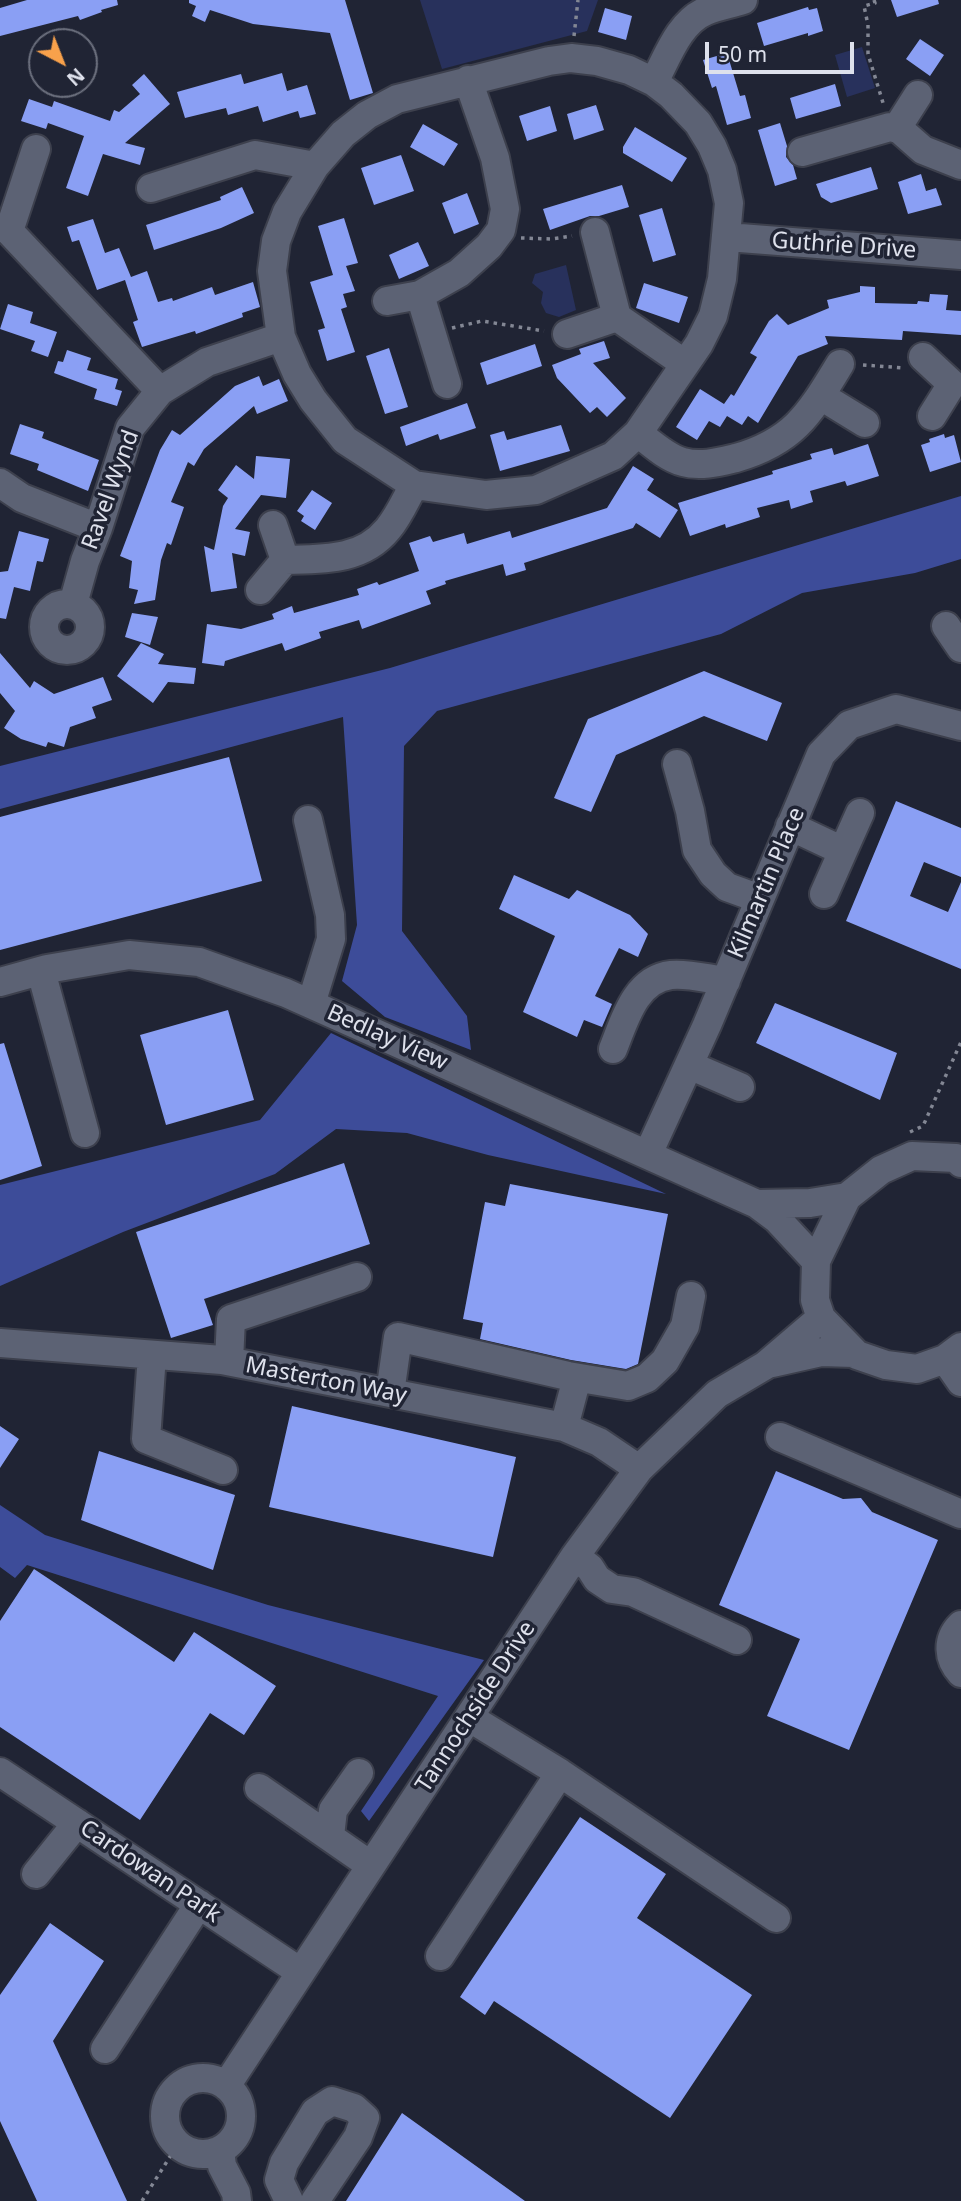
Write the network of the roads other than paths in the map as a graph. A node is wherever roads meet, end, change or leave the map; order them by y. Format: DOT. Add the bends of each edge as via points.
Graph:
graph roads {
  1 [pos="743,0"];
  2 [pos="468,80"];
  3 [pos="653,82"];
  4 [pos="918,95"];
  5 [pos="894,127"];
  6 [pos="36,149"];
  7 [pos="802,152"];
  8 [pos="961,165"];
  9 [pos="315,166"];
  10 [pos="151,188"];
  11 [pos="595,232"];
  12 [pos="727,237"];
  13 [pos="961,255"];
  14 [pos="420,295"];
  15 [pos="387,301"];
  16 [pos="617,317"];
  17 [pos="567,334"];
  18 [pos="281,337"];
  19 [pos="923,357"];
  20 [pos="685,364"];
  21 [pos="840,364"];
  22 [pos="956,383"];
  23 [pos="447,384"];
  24 [pos="160,391"];
  25 [pos="821,396"];
  26 [pos="932,416"];
  27 [pos="865,423"];
  28 [pos="638,432"];
  29 [pos="0,483"];
  30 [pos="414,485"];
  31 [pos="273,525"];
  32 [pos="98,528"];
  33 [pos="285,560"];
  34 [pos="260,590"];
  35 [pos="73,604"];
  36 [pos="961,726"];
  37 [pos="677,764"];
  38 [pos="860,813"];
  39 [pos="308,820"];
  40 [pos="790,826"];
  41 [pos="843,851"];
  42 [pos="824,894"];
  43 [pos="760,899"];
  44 [pos="41,971"];
  45 [pos="726,981"];
  46 [pos="0,982"];
  47 [pos="311,1004"];
  48 [pos="613,1049"];
  49 [pos="689,1065"];
  50 [pos="740,1087"];
  51 [pos="85,1133"];
  52 [pos="648,1154"];
  53 [pos="959,1156"];
  54 [pos="847,1197"];
  55 [pos="757,1204"];
  56 [pos="816,1261"];
  57 [pos="357,1277"];
  58 [pos="691,1296"];
  59 [pos="821,1318"];
  60 [pos="0,1343"];
  61 [pos="854,1353"];
  62 [pos="152,1355"];
  63 [pos="229,1362"];
  64 [pos="956,1363"];
  65 [pos="766,1365"];
  66 [pos="577,1378"];
  67 [pos="390,1393"];
  68 [pos="564,1427"];
  69 [pos="780,1437"];
  70 [pos="639,1469"];
  71 [pos="223,1470"];
  72 [pos="961,1514"];
  73 [pos="583,1562"];
  74 [pos="961,1625"];
  75 [pos="737,1640"];
  76 [pos="961,1673"];
  77 [pos="470,1718"];
  78 [pos="0,1772"];
  79 [pos="359,1773"];
  80 [pos="560,1773"];
  81 [pos="259,1788"];
  82 [pos="77,1823"];
  83 [pos="330,1836"];
  84 [pos="370,1865"];
  85 [pos="36,1874"];
  86 [pos="199,1905"];
  87 [pos="776,1919"];
  88 [pos="440,1956"];
  89 [pos="299,1972"];
  90 [pos="105,2049"];
  91 [pos="226,2086"];
  92 [pos="220,2150"];
  93 [pos="237,2201"];
  94 [pos="289,2201"];
  95 [pos="315,2201"];
  1 -- 3 [label="street" via="688,22"];
  2 -- 3 [label="street" via="571,58 629,70"];
  2 -- 9 [label="street" via="397,99 367,115"];
  2 -- 14 [label="street" via="495,158 505,209 501,230 459,273"];
  3 -- 12 [label="street" via="698,123 712,146 729,203"];
  4 -- 5 [label="street"];
  5 -- 7 [label="street"];
  5 -- 8 [label="street" via="923,150"];
  6 -- 24 [label="street" via="9,231"];
  9 -- 10 [label="street" via="255,155"];
  9 -- 18 [label="street" via="287,212 276,242 272,271"];
  11 -- 16 [label="street"];
  12 -- 13 [label="street, Guthrie Drive"];
  12 -- 20 [label="street" via="713,316"];
  14 -- 15 [label="street"];
  14 -- 23 [label="street"];
  16 -- 17 [label="street"];
  16 -- 20 [label="street"];
  18 -- 24 [label="street, Ravel Wynd" via="207,362"];
  18 -- 30 [label="street" via="313,400 345,440"];
  19 -- 22 [label="street"];
  20 -- 28 [label="street"];
  21 -- 25 [label="street"];
  22 -- 26 [label="street"];
  24 -- 32 [label="street, Ravel Wynd" via="130,428"];
  25 -- 27 [label="street"];
  25 -- 28 [label="street" via="785,437 728,460 682,462"];
  28 -- 30 [label="street" via="613,456 536,490 486,495"];
  29 -- 32 [label="street" via="22,498"];
  30 -- 33 [label="street" via="388,529 367,548 336,558"];
  31 -- 33 [label="street"];
  32 -- 35 [label="street, Ravel Wynd"];
  33 -- 34 [label="street"];
  36 -- 40 [label="street, Kilmartin Place" via="897,709 849,725 821,754"];
  37 -- 43 [label="street" via="697,850 727,887"];
  38 -- 41 [label="street"];
  39 -- 47 [label="street" via="331,928"];
  40 -- 41 [label="street"];
  40 -- 43 [label="street, Kilmartin Place"];
  41 -- 42 [label="street"];
  43 -- 45 [label="street, Kilmartin Place"];
  44 -- 46 [label="street, Bedlay View"];
  44 -- 47 [label="street, Bedlay View" via="129,956 199,962"];
  44 -- 51 [label="street"];
  45 -- 48 [label="street" via="671,975 652,981 632,1002"];
  45 -- 49 [label="street, Kilmartin Place"];
  47 -- 52 [label="street, Bedlay View"];
  49 -- 50 [label="street"];
  49 -- 52 [label="street, Kilmartin Place"];
  52 -- 55 [label="street, Bedlay View"];
  53 -- 54 [label="street" via="912,1156 881,1170"];
  54 -- 55 [label="street, Bedlay View"];
  54 -- 56 [label="street"];
  55 -- 56 [label="street, Bedlay View"];
  56 -- 59 [label="street" via="815,1300"];
  57 -- 63 [label="street" via="231,1320"];
  58 -- 66 [label="street" via="685,1326 665,1361 647,1378 628,1386"];
  59 -- 61 [label="street, Tannochside Drive"];
  59 -- 65 [label="street, Tannochside Drive"];
  60 -- 62 [label="street, Masterton Way"];
  61 -- 64 [label="street, Tannochside Drive" via="917,1368"];
  61 -- 65 [label="street, Tannochside Drive" via="821,1352"];
  62 -- 63 [label="street, Masterton Way"];
  62 -- 71 [label="street" via="146,1439"];
  63 -- 67 [label="street, Masterton Way"];
  65 -- 70 [label="street, Tannochside Drive" via="717,1394"];
  66 -- 67 [label="street" via="398,1337"];
  66 -- 68 [label="street"];
  67 -- 68 [label="street, Masterton Way"];
  68 -- 70 [label="street, Masterton Way" via="599,1442"];
  69 -- 72 [label="street"];
  70 -- 73 [label="street, Tannochside Drive"];
  73 -- 75 [label="street" via="612,1589 633,1592"];
  73 -- 77 [label="street, Tannochside Drive"];
  74 -- 76 [label="street" via="953,1636 950,1658"];
  77 -- 80 [label="street"];
  77 -- 84 [label="street, Tannochside Drive"];
  78 -- 82 [label="street, Cardowan Park"];
  79 -- 83 [label="street" via="333,1810"];
  80 -- 87 [label="street"];
  80 -- 88 [label="street"];
  81 -- 83 [label="street"];
  82 -- 85 [label="street"];
  82 -- 86 [label="street, Cardowan Park"];
  83 -- 84 [label="street"];
  84 -- 89 [label="street, Tannochside Drive"];
  86 -- 89 [label="street, Cardowan Park"];
  86 -- 90 [label="street"];
  89 -- 91 [label="street, Tannochside Drive"];
  91 -- 92 [label="street" via="235,2095 241,2116 238,2130"];
  91 -- 92 [label="street" via="200,2078 182,2084 165,2109 165,2122 178,2144 202,2154"];
  92 -- 93 [label="street"];
  94 -- 95 [label="street" via="279,2180 284,2163 315,2112 332,2101 354,2108 365,2118 358,2137"];
}
